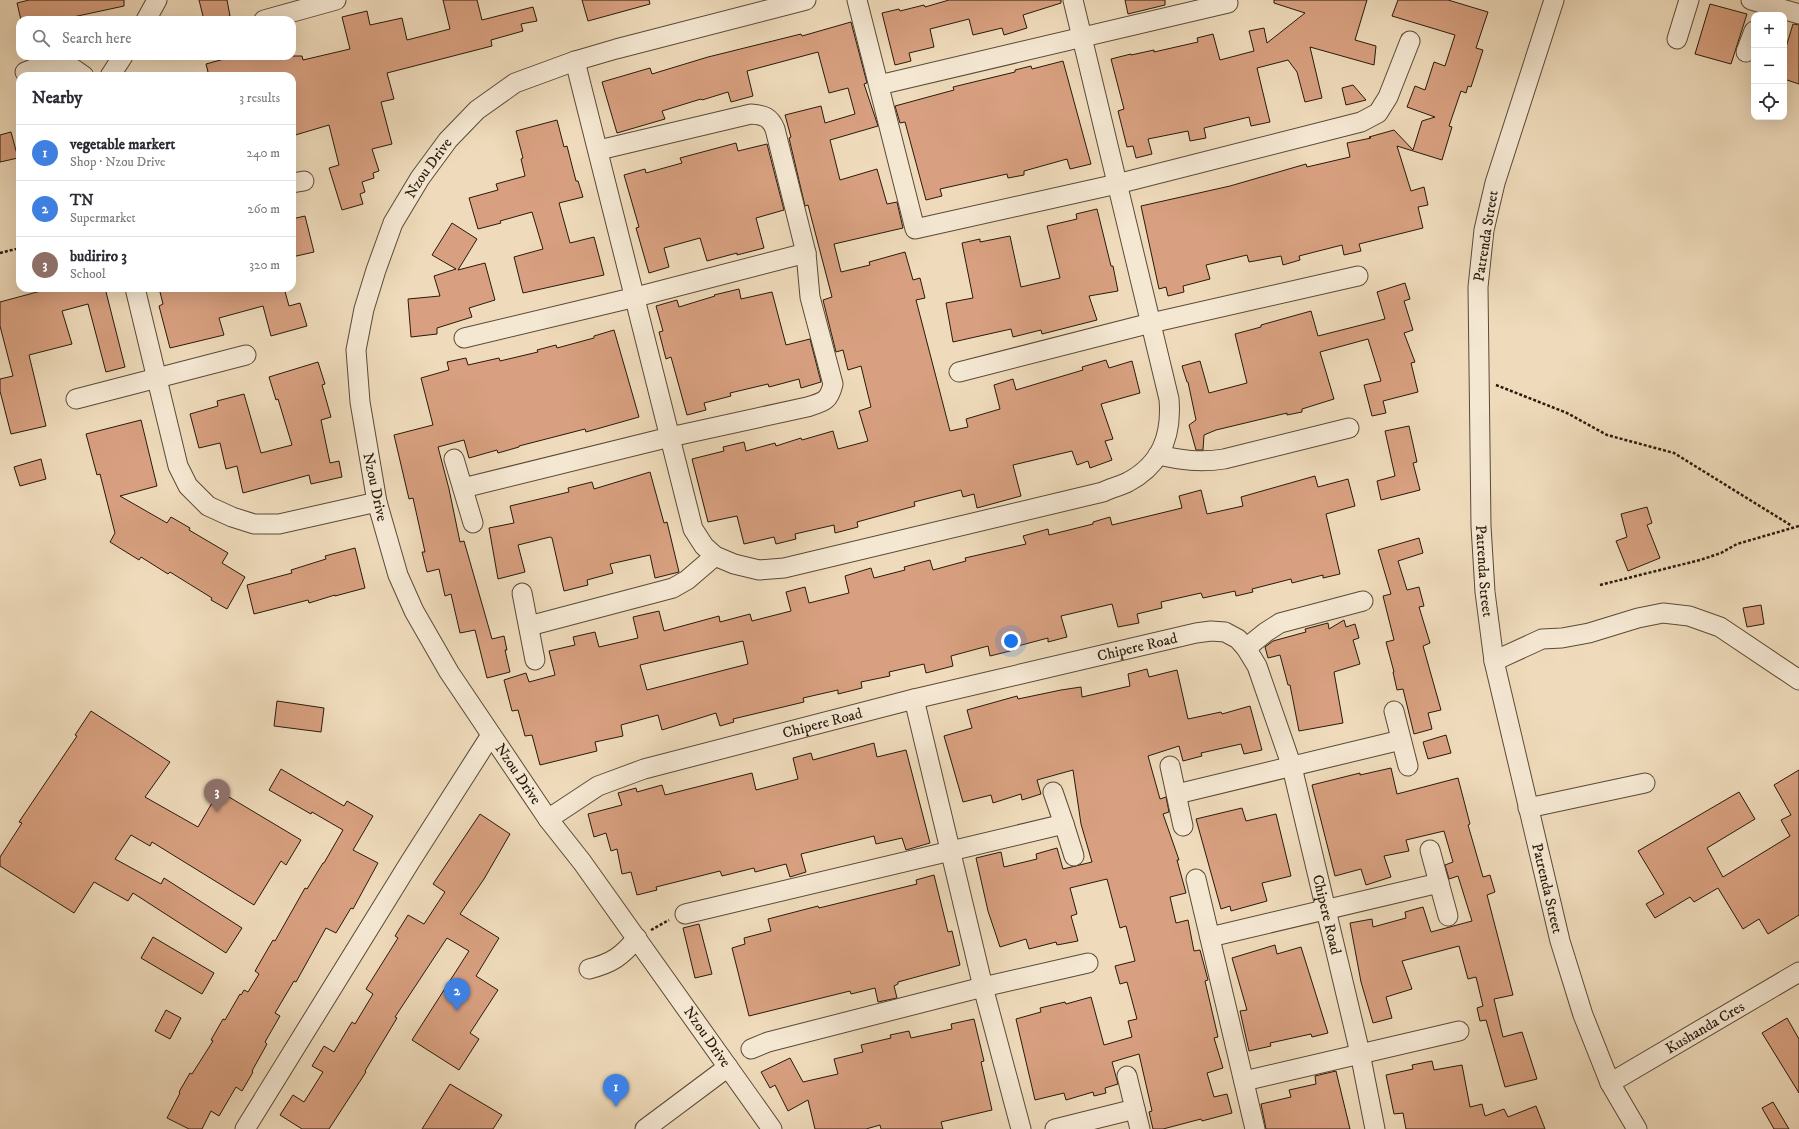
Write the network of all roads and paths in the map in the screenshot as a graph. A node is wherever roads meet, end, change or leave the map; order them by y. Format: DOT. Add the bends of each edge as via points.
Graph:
graph roads {
  1 [pos="157,0"];
  2 [pos="336,0"];
  3 [pos="806,0"];
  4 [pos="857,0"];
  5 [pos="1073,0"];
  6 [pos="1554,0"];
  7 [pos="1690,0"];
  8 [pos="1228,3"];
  9 [pos="1760,5"];
  10 [pos="1799,14"];
  11 [pos="148,16"];
  12 [pos="278,16"];
  13 [pos="1082,36"];
  14 [pos="1677,39"];
  15 [pos="1751,39"];
  16 [pos="1410,41"];
  17 [pos="1746,52"];
  18 [pos="120,60"];
  19 [pos="575,61"];
  20 [pos="25,72"];
  21 [pos="78,72"];
  22 [pos="113,72"];
  23 [pos="879,85"];
  24 [pos="599,150"];
  25 [pos="1117,184"];
  26 [pos="16,249"];
  27 [pos="0,253"];
  28 [pos="806,254"];
  29 [pos="1358,276"];
  30 [pos="136,292"];
  31 [pos="636,297"];
  32 [pos="1151,323"];
  33 [pos="464,338"];
  34 [pos="246,356"];
  35 [pos="959,372"];
  36 [pos="1479,378"];
  37 [pos="158,379"];
  38 [pos="76,399"];
  39 [pos="1349,428"];
  40 [pos="670,437"];
  41 [pos="1158,455"];
  42 [pos="454,459"];
  43 [pos="463,488"];
  44 [pos="377,502"];
  45 [pos="473,523"];
  46 [pos="1792,526"];
  47 [pos="1799,526"];
  48 [pos="715,556"];
  49 [pos="1600,585"];
  50 [pos="522,593"];
  51 [pos="1363,601"];
  52 [pos="528,626"];
  53 [pos="1246,648"];
  54 [pos="535,660"];
  55 [pos="1494,661"];
  56 [pos="1799,680"];
  57 [pos="914,699"];
  58 [pos="1394,711"];
  59 [pos="491,735"];
  60 [pos="1401,740"];
  61 [pos="1170,766"];
  62 [pos="1408,766"];
  63 [pos="1292,767"];
  64 [pos="1645,783"];
  65 [pos="1053,792"];
  66 [pos="1177,794"];
  67 [pos="1528,808"];
  68 [pos="548,819"];
  69 [pos="1064,824"];
  70 [pos="1183,826"];
  71 [pos="1430,850"];
  72 [pos="950,852"];
  73 [pos="1074,856"];
  74 [pos="1196,879"];
  75 [pos="1439,882"];
  76 [pos="1325,909"];
  77 [pos="685,914"];
  78 [pos="1448,916"];
  79 [pos="1210,937"];
  80 [pos="637,938"];
  81 [pos="1088,963"];
  82 [pos="589,968"];
  83 [pos="1799,972"];
  84 [pos="983,988"];
  85 [pos="1458,1031"];
  86 [pos="751,1049"];
  87 [pos="1360,1053"];
  88 [pos="728,1067"];
  89 [pos="1126,1076"];
  90 [pos="1244,1081"];
  91 [pos="1610,1083"];
  92 [pos="1134,1109"];
  93 [pos="245,1129"];
  94 [pos="645,1129"];
  95 [pos="772,1129"];
  96 [pos="1021,1129"];
  97 [pos="1055,1129"];
  98 [pos="1140,1129"];
  99 [pos="1255,1129"];
  100 [pos="1375,1129"];
  101 [pos="1637,1129"];
  1 -- 11 [label="street"];
  2 -- 12 [label="street"];
  3 -- 19 [label="street, Nzou Drive" via="616,48"];
  4 -- 23 [label="street"];
  5 -- 13 [label="street"];
  6 -- 36 [label="street, Patrenda Street" via="1495,183 1484,230 1478,287"];
  7 -- 14 [label="street"];
  8 -- 13 [label="street"];
  9 -- 10 [label="street"];
  13 -- 23 [label="street"];
  13 -- 25 [label="street"];
  15 -- 17 [label="street"];
  16 -- 25 [label="street" via="1388,97 1378,113 1361,122"];
  18 -- 22 [label="street"];
  19 -- 24 [label="street"];
  19 -- 44 [label="street, Nzou Drive" via="515,83 477,110 448,140 420,178 393,223 364,309 356,350 360,402"];
  20 -- 21 [label="street" via="48,63"];
  23 -- 25 [label="street" via="915,229"];
  24 -- 28 [label="street" via="751,114 763,115 772,120 776,129"];
  24 -- 31 [label="street"];
  25 -- 32 [label="street"];
  26 -- 27 [label="path"];
  28 -- 31 [label="street"];
  28 -- 40 [label="street" via="810,297 833,384 830,395 822,403 807,407"];
  29 -- 32 [label="street"];
  30 -- 37 [label="street"];
  31 -- 33 [label="street"];
  31 -- 40 [label="street"];
  32 -- 35 [label="street"];
  32 -- 41 [label="street" via="1171,418 1166,439"];
  34 -- 37 [label="street"];
  36 -- 46 [label="path" via="1567,414 1607,435 1674,453"];
  36 -- 55 [label="street, Patrenda Street" via="1484,592"];
  37 -- 38 [label="street"];
  37 -- 44 [label="street" via="178,466 188,486 208,506 254,524 272,524"];
  39 -- 41 [label="street" via="1203,462"];
  40 -- 43 [label="street"];
  40 -- 48 [label="street" via="694,529 704,546"];
  41 -- 48 [label="street" via="1150,466 1129,481 1103,492 784,568 759,570"];
  42 -- 43 [label="street"];
  43 -- 45 [label="street"];
  44 -- 59 [label="street, Nzou Drive" via="398,576 414,610 449,672"];
  46 -- 47 [label="path"];
  46 -- 49 [label="path" via="1736,544 1721,553 1700,560"];
  48 -- 52 [label="street" via="687,580 673,588"];
  50 -- 52 [label="street"];
  51 -- 53 [label="street" via="1280,623"];
  52 -- 54 [label="street"];
  53 -- 57 [label="street, Chipere Road" via="1238,639 1225,632 1210,631"];
  53 -- 63 [label="street, Chipere Road" via="1257,666"];
  55 -- 56 [label="street" via="1542,639 1589,633 1663,613 1689,616 1720,627"];
  55 -- 67 [label="street, Patrenda Street"];
  57 -- 68 [label="street, Chipere Road" via="644,769 598,786"];
  57 -- 72 [label="street"];
  58 -- 60 [label="street"];
  59 -- 68 [label="street, Nzou Drive"];
  59 -- 93 [label="street"];
  60 -- 62 [label="street"];
  60 -- 63 [label="street"];
  61 -- 66 [label="street"];
  63 -- 66 [label="street"];
  63 -- 76 [label="street, Chipere Road"];
  64 -- 67 [label="street"];
  65 -- 69 [label="street"];
  66 -- 70 [label="street"];
  67 -- 91 [label="street, Patrenda Street" via="1560,941 1583,1015"];
  68 -- 80 [label="street, Nzou Drive"];
  69 -- 72 [label="street"];
  69 -- 73 [label="street"];
  71 -- 75 [label="street"];
  72 -- 77 [label="street"];
  72 -- 84 [label="street"];
  74 -- 79 [label="street"];
  75 -- 76 [label="street"];
  75 -- 78 [label="street"];
  76 -- 79 [label="street"];
  76 -- 87 [label="street, Chipere Road"];
  77 -- 80 [label="path"];
  79 -- 90 [label="street"];
  80 -- 82 [label="street" via="614,960"];
  80 -- 88 [label="street, Nzou Drive"];
  81 -- 84 [label="street"];
  83 -- 91 [label="street, Kushanda Cres"];
  84 -- 86 [label="street" via="768,1042"];
  84 -- 96 [label="street"];
  85 -- 87 [label="street"];
  87 -- 90 [label="street"];
  87 -- 100 [label="street, Chipere Road"];
  88 -- 94 [label="street"];
  88 -- 95 [label="street, Nzou Drive"];
  89 -- 92 [label="street"];
  90 -- 99 [label="street"];
  91 -- 101 [label="street, Patrenda Street"];
  92 -- 97 [label="street"];
  92 -- 98 [label="street"];
}
